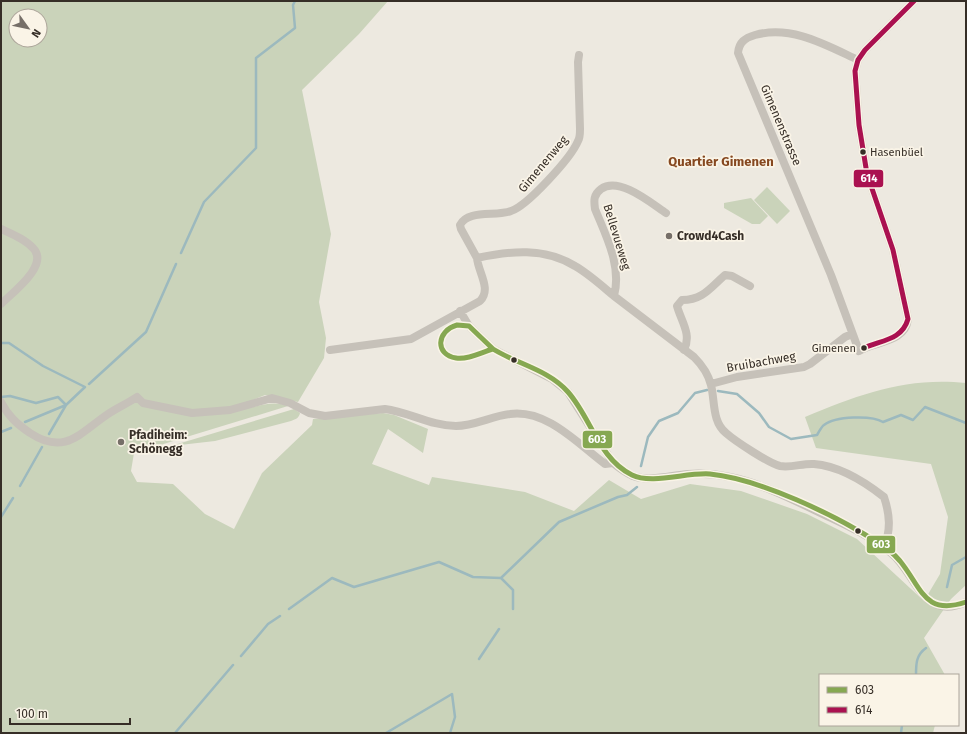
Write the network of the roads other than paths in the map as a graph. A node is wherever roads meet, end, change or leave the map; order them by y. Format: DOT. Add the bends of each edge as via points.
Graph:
graph roads {
  1 [pos="913,1"];
  2 [pos="579,55"];
  3 [pos="858,60"];
  4 [pos="666,213"];
  5 [pos="1,229"];
  6 [pos="477,258"];
  7 [pos="750,286"];
  8 [pos="614,296"];
  9 [pos="1,304"];
  10 [pos="460,311"];
  11 [pos="852,334"];
  12 [pos="330,350"];
  13 [pos="684,350"];
  14 [pos="711,384"];
  15 [pos="1,402"];
  16 [pos="613,463"];
  17 [pos="884,546"];
  18 [pos="966,602"];
  1 -- 3 [label="street"];
  2 -- 6 [label="street, Gimenenweg" via="578,141 554,172 523,205 509,212 474,215 464,219 460,226"];
  3 -- 11 [label="street" via="855,79 862,152 871,189 893,250 908,319 906,328 900,336 859,351"];
  3 -- 11 [label="street, Gimenenstrasse" via="809,38 790,33 773,32 744,39 738,46 738,53 831,275"];
  4 -- 8 [label="street, Bellevueweg" via="636,193 621,187 610,186 598,192 594,200 595,209 616,268 617,284"];
  5 -- 9 [label="street" via="35,249 37,259 29,278"];
  6 -- 8 [label="street" via="517,251 550,256 575,265"];
  6 -- 10 [label="street" via="486,288 485,296"];
  7 -- 13 [label="street" via="725,275 702,296 694,300 682,300 677,306 688,342"];
  8 -- 13 [label="street"];
  10 -- 12 [label="street" via="411,339"];
  10 -- 16 [label="street" via="469,326 492,349 552,379 568,392"];
  11 -- 14 [label="street, Bruibachweg" via="804,367 737,377"];
  13 -- 14 [label="street" via="703,367"];
  14 -- 17 [label="street" via="719,425 726,434 773,464 790,467 813,464 834,469 862,482 884,497 889,535"];
  15 -- 16 [label="street" via="18,425 37,438 50,443 74,440 109,413 137,397 143,404 192,412 230,410 272,398 315,415 325,416 385,408 429,422 457,426 510,414 524,414 538,417 556,427 605,464"];
  16 -- 17 [label="street" via="634,477 709,474 731,477 773,491"];
  17 -- 18 [label="street" via="901,562 920,592 930,602 949,607"];
}
